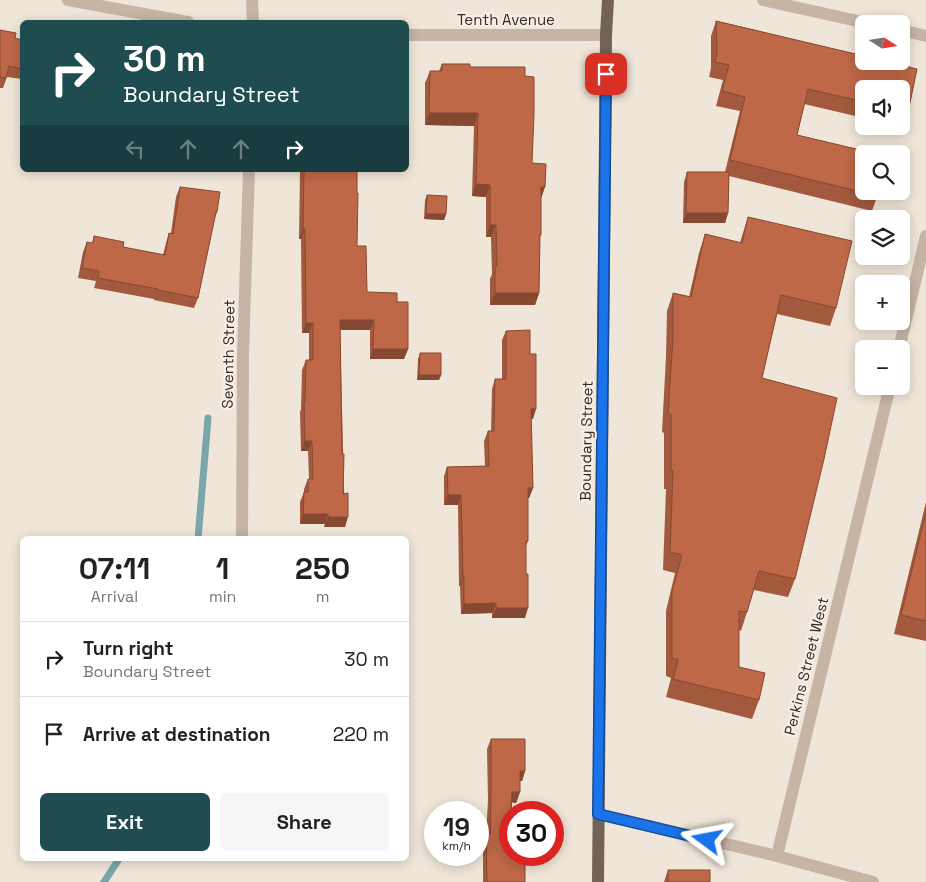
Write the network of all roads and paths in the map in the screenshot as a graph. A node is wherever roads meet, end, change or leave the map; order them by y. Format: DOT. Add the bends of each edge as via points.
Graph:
graph roads {
  1 [pos="68,0"];
  2 [pos="252,0"];
  3 [pos="608,0"];
  4 [pos="763,0"];
  5 [pos="177,20"];
  6 [pos="252,20"];
  7 [pos="855,20"];
  8 [pos="910,32"];
  9 [pos="409,35"];
  10 [pos="606,35"];
  11 [pos="926,36"];
  12 [pos="248,172"];
  13 [pos="926,236"];
  14 [pos="901,340"];
  15 [pos="888,395"];
  16 [pos="242,536"];
  17 [pos="598,814"];
  18 [pos="777,856"];
  19 [pos="598,882"];
  20 [pos="873,882"];
  1 -- 5 [label="street"];
  2 -- 6 [label="street"];
  3 -- 10 [label="main road, Boundary Street"];
  4 -- 7 [label="street"];
  8 -- 11 [label="street"];
  9 -- 10 [label="street, Tenth Avenue"];
  10 -- 17 [label="main road, Boundary Street"];
  12 -- 16 [label="street, Seventh Street"];
  13 -- 14 [label="street"];
  15 -- 18 [label="street, Perkins Street West"];
  17 -- 18 [label="street"];
  17 -- 19 [label="main road, Boundary Street"];
  18 -- 20 [label="street"];
}
